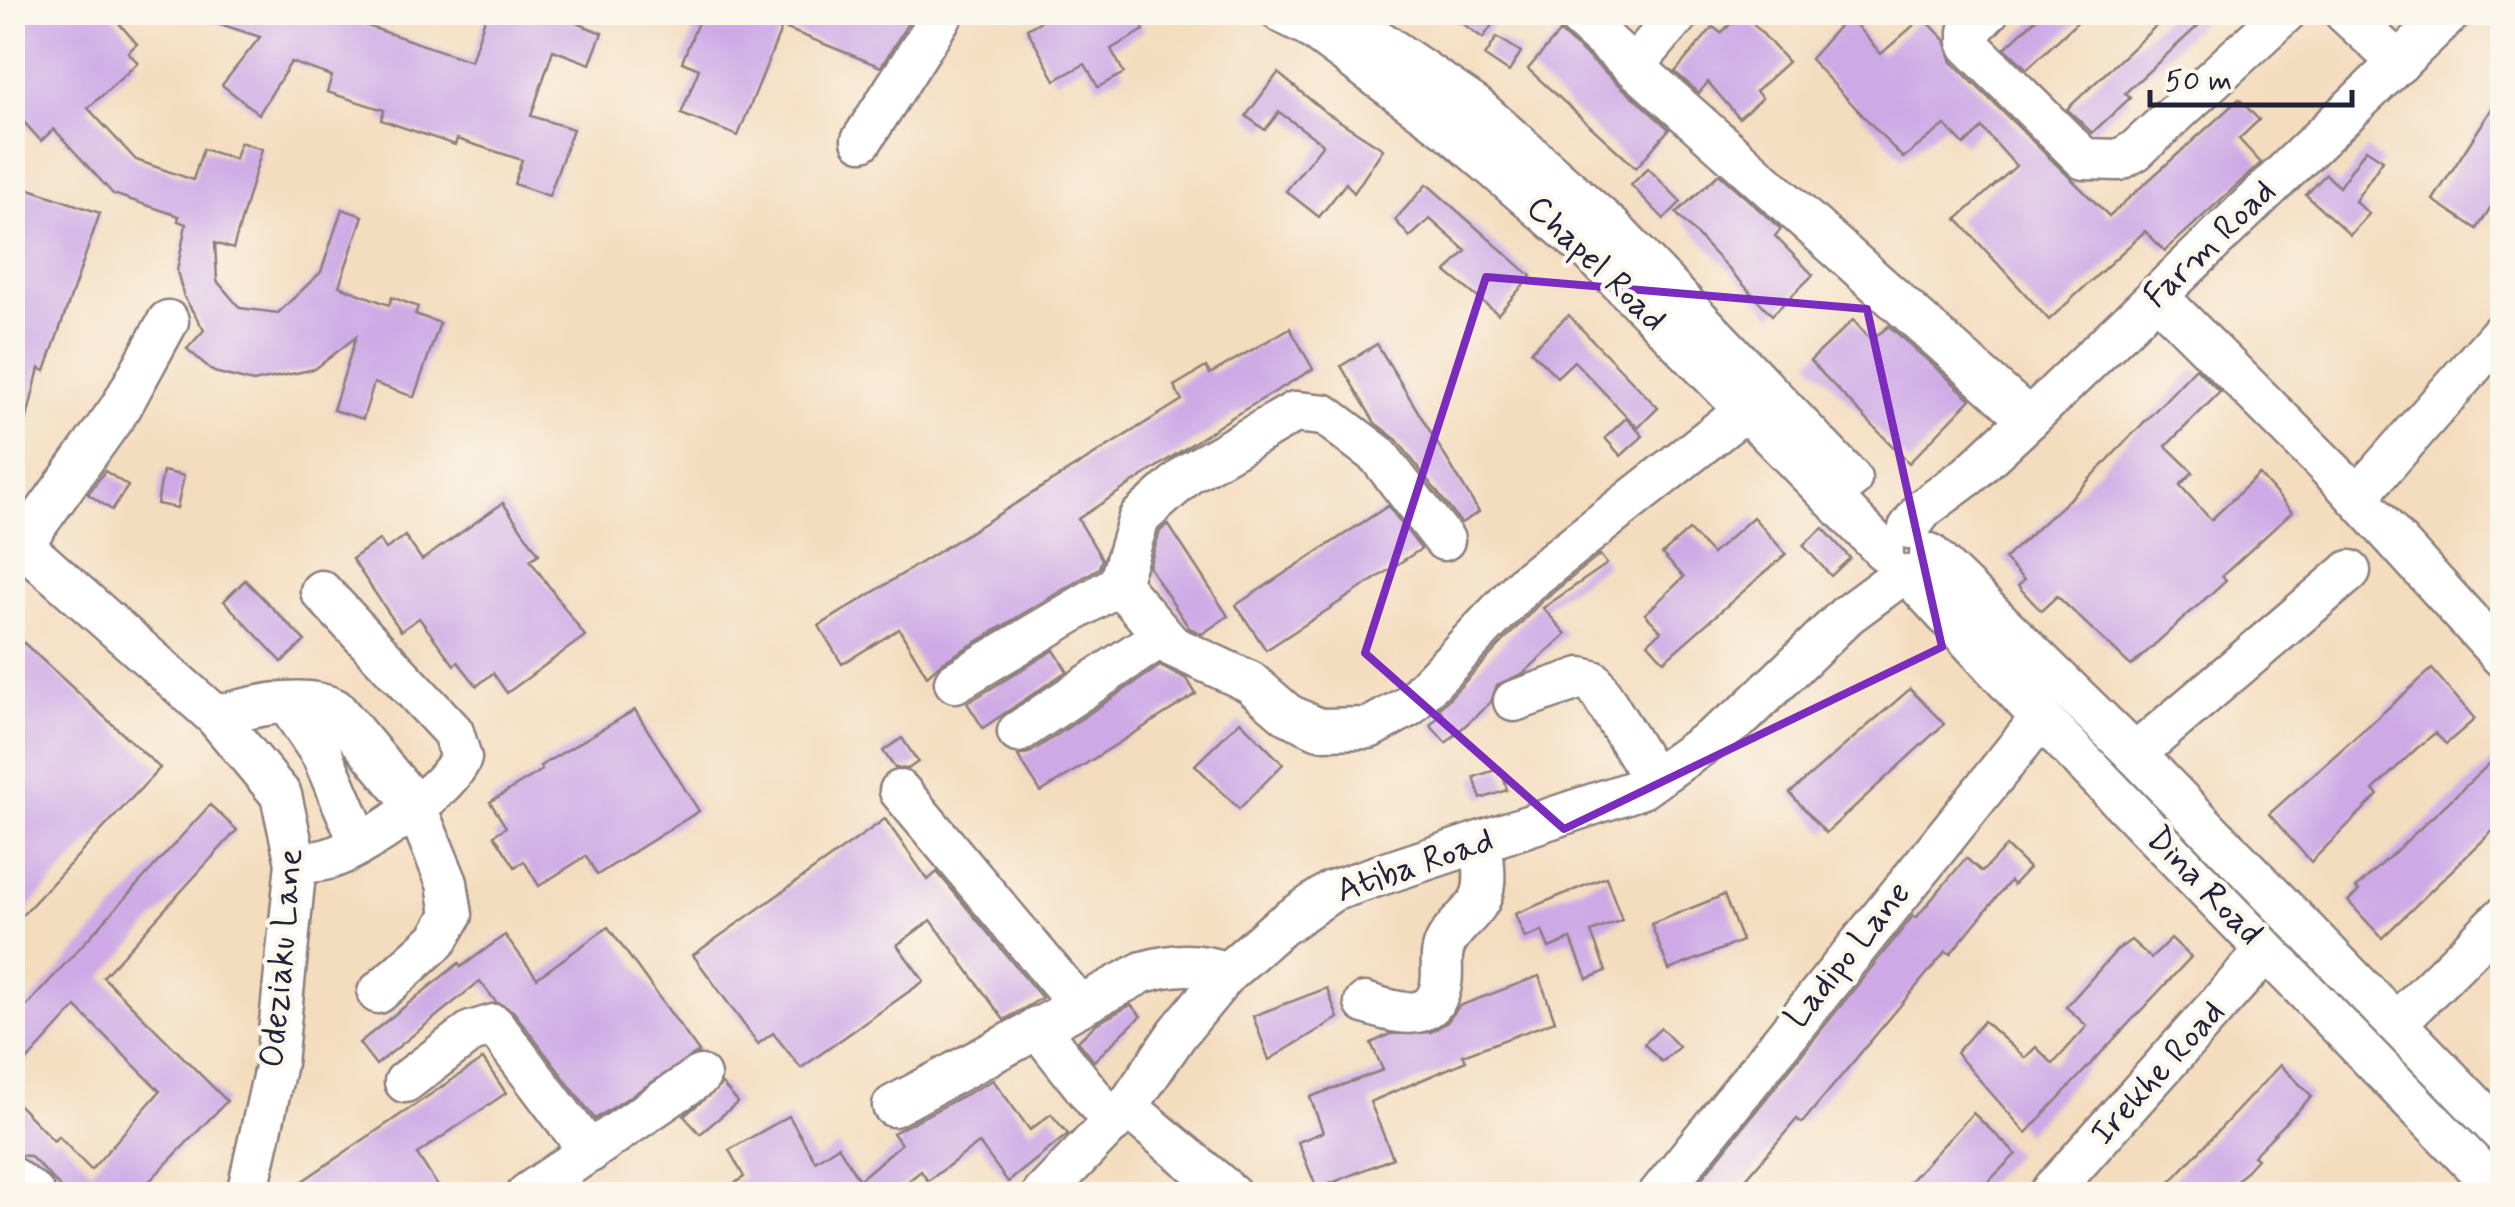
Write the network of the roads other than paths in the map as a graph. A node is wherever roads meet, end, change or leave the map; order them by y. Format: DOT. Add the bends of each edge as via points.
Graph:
graph roads {
  1 [pos="944,12"];
  2 [pos="1281,12"];
  3 [pos="1338,12"];
  4 [pos="1572,12"];
  5 [pos="1680,12"];
  6 [pos="1988,12"];
  7 [pos="2286,12"];
  8 [pos="2344,12"];
  9 [pos="2451,12"];
  10 [pos="2399,63"];
  11 [pos="1634,64"];
  12 [pos="862,140"];
  13 [pos="2157,296"];
  14 [pos="168,321"];
  15 [pos="2502,332"];
  16 [pos="1744,411"];
  17 [pos="2029,419"];
  18 [pos="2357,498"];
  19 [pos="1444,540"];
  20 [pos="18,541"];
  21 [pos="1906,552"];
  22 [pos="2350,571"];
  23 [pos="1119,584"];
  24 [pos="321,590"];
  25 [pos="1162,636"];
  26 [pos="2502,657"];
  27 [pos="955,682"];
  28 [pos="1514,701"];
  29 [pos="287,703"];
  30 [pos="216,716"];
  31 [pos="2041,718"];
  32 [pos="1018,732"];
  33 [pos="2135,754"];
  34 [pos="1653,779"];
  35 [pos="900,792"];
  36 [pos="415,805"];
  37 [pos="360,842"];
  38 [pos="1482,844"];
  39 [pos="296,863"];
  40 [pos="2502,918"];
  41 [pos="2266,951"];
  42 [pos="1227,974"];
  43 [pos="378,993"];
  44 [pos="1365,1003"];
  45 [pos="1078,1005"];
  46 [pos="2396,1023"];
  47 [pos="1037,1027"];
  48 [pos="700,1076"];
  49 [pos="405,1082"];
  50 [pos="893,1106"];
  51 [pos="1120,1115"];
  52 [pos="2502,1133"];
  53 [pos="590,1152"];
  54 [pos="12,1178"];
  55 [pos="34,1194"];
  56 [pos="248,1194"];
  57 [pos="527,1194"];
  58 [pos="1043,1194"];
  59 [pos="1231,1194"];
  60 [pos="1659,1194"];
  61 [pos="2049,1194"];
  62 [pos="2502,1194"];
  1 -- 12 [label="street"];
  2 -- 16 [label="street, Chapel Road" via="1451,131 1591,252"];
  3 -- 21 [label="street, Chapel Road" via="1475,106 1613,229"];
  4 -- 11 [label="street"];
  5 -- 11 [label="street"];
  6 -- 7 [label="street" via="1969,32 1970,44 2084,160 2102,163 2135,151"];
  8 -- 10 [label="street"];
  9 -- 10 [label="street, Farm Road"];
  10 -- 13 [label="street, Farm Road"];
  11 -- 17 [label="street"];
  13 -- 17 [label="street, Farm Road"];
  13 -- 18 [label="street"];
  14 -- 20 [label="street" via="121,408"];
  15 -- 18 [label="street"];
  16 -- 21 [label="street, Chapel Road"];
  16 -- 25 [label="street" via="1526,583 1409,706 1369,728 1319,730 1287,714 1250,682"];
  17 -- 21 [label="street, Farm Road" via="1969,476"];
  18 -- 26 [label="street"];
  19 -- 23 [label="street" via="1378,455 1325,415 1294,412 1189,473 1138,518"];
  20 -- 30 [label="street, Odeziaku Lane"];
  21 -- 31 [label="street, Dina Road"];
  21 -- 33 [label="street, Dina Road"];
  21 -- 34 [label="street, Atiba Road" via="1744,714"];
  22 -- 33 [label="street"];
  23 -- 25 [label="street"];
  23 -- 27 [label="street"];
  24 -- 36 [label="street" via="460,744 455,772"];
  25 -- 32 [label="street"];
  28 -- 34 [label="street" via="1581,678 1593,681"];
  29 -- 30 [label="street"];
  29 -- 36 [label="street" via="335,709"];
  29 -- 37 [label="street" via="322,755"];
  30 -- 39 [label="street, Odeziaku Lane" via="281,795"];
  31 -- 41 [label="street, Dina Road"];
  31 -- 60 [label="street, Ladipo Lane"];
  33 -- 46 [label="street, Dina Road"];
  34 -- 38 [label="street, Atiba Road"];
  35 -- 45 [label="street"];
  36 -- 37 [label="street"];
  36 -- 43 [label="street" via="448,883 452,915 438,939"];
  37 -- 39 [label="street" via="329,859"];
  38 -- 42 [label="street, Atiba Road" via="1332,891 1276,928"];
  38 -- 44 [label="street" via="1480,901 1440,955 1434,1001 1401,1016"];
  39 -- 56 [label="street, Odeziaku Lane" via="276,1063"];
  40 -- 46 [label="street"];
  41 -- 61 [label="street, Irekhe Road"];
  41 -- 62 [label="street, Dina Road"];
  42 -- 45 [label="street" via="1175,963 1132,976"];
  42 -- 51 [label="street, Atiba Road"];
  45 -- 47 [label="street"];
  46 -- 52 [label="street, Dina Road"];
  47 -- 50 [label="street"];
  47 -- 51 [label="street"];
  48 -- 53 [label="street"];
  49 -- 53 [label="street" via="471,1032 494,1025"];
  51 -- 58 [label="street, Atiba Road"];
  51 -- 59 [label="street"];
  53 -- 57 [label="street"];
  54 -- 55 [label="street"];
}
